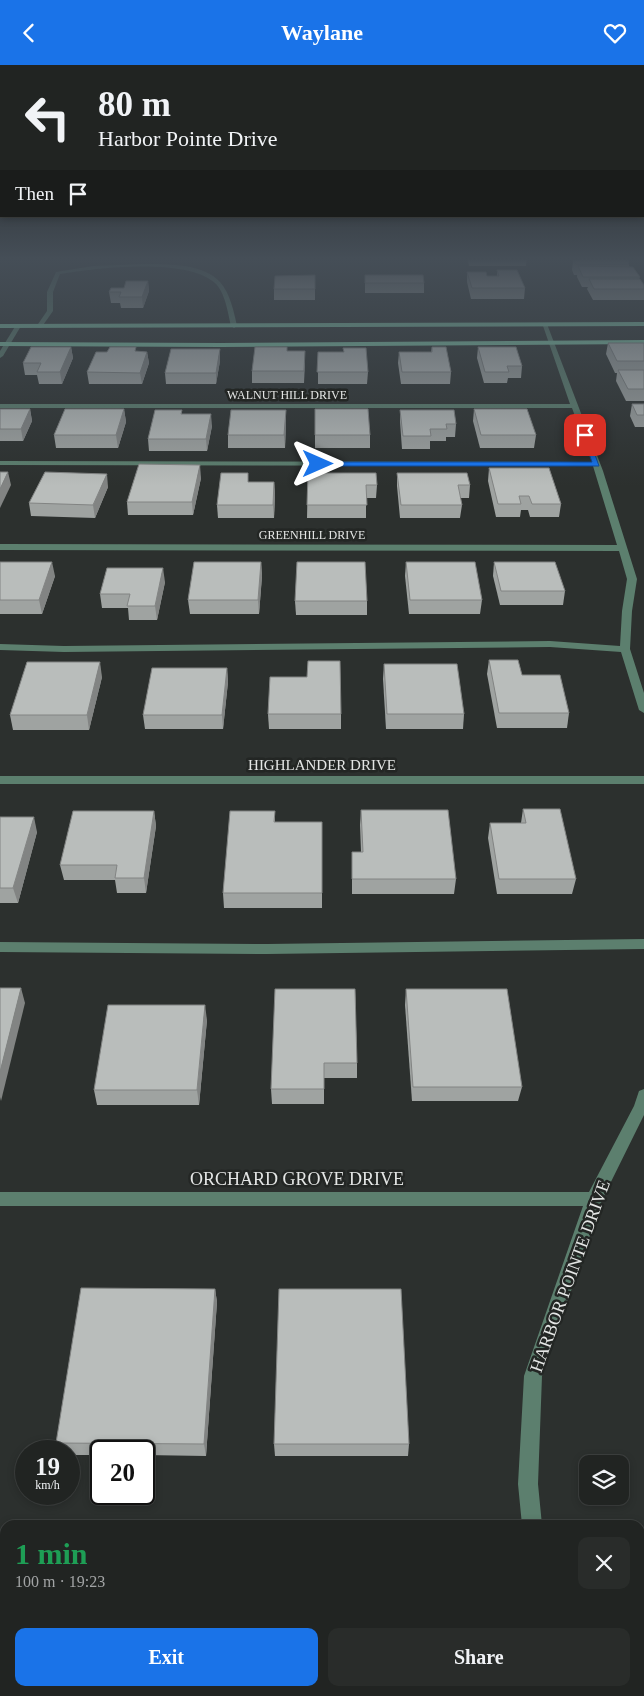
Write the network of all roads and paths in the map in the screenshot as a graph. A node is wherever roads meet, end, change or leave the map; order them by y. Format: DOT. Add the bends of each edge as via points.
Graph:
graph roads {
  1 [pos="13,333"];
  2 [pos="548,333"];
  3 [pos="551,342"];
  4 [pos="644,342"];
  5 [pos="4,344"];
  6 [pos="0,356"];
  7 [pos="0,406"];
  8 [pos="574,406"];
  9 [pos="0,463"];
  10 [pos="596,465"];
  11 [pos="0,547"];
  12 [pos="623,548"];
  13 [pos="0,647"];
  14 [pos="625,649"];
  15 [pos="644,710"];
  16 [pos="0,780"];
  17 [pos="644,780"];
  18 [pos="644,944"];
  19 [pos="0,947"];
  20 [pos="644,1095"];
  21 [pos="0,1199"];
  22 [pos="594,1199"];
  23 [pos="532,1520"];
  1 -- 5 [label="street"];
  2 -- 3 [label="street"];
  3 -- 4 [label="main road"];
  3 -- 5 [label="main road"];
  3 -- 8 [label="street"];
  5 -- 6 [label="street"];
  7 -- 8 [label="street, WALNUT HILL DRIVE"];
  8 -- 10 [label="street"];
  9 -- 10 [label="street"];
  10 -- 12 [label="street"];
  11 -- 12 [label="street, GREENHILL DRIVE"];
  12 -- 14 [label="street" via="632,579"];
  13 -- 14 [label="street" via="550,644"];
  14 -- 15 [label="street"];
  16 -- 17 [label="street, HIGHLANDER DRIVE"];
  18 -- 19 [label="street" via="267,949"];
  20 -- 22 [label="street, HARBOR POINTE DRIVE"];
  21 -- 22 [label="street, ORCHARD GROVE DRIVE"];
  22 -- 23 [label="street, HARBOR POINTE DRIVE" via="534,1376 528,1484"];
}
